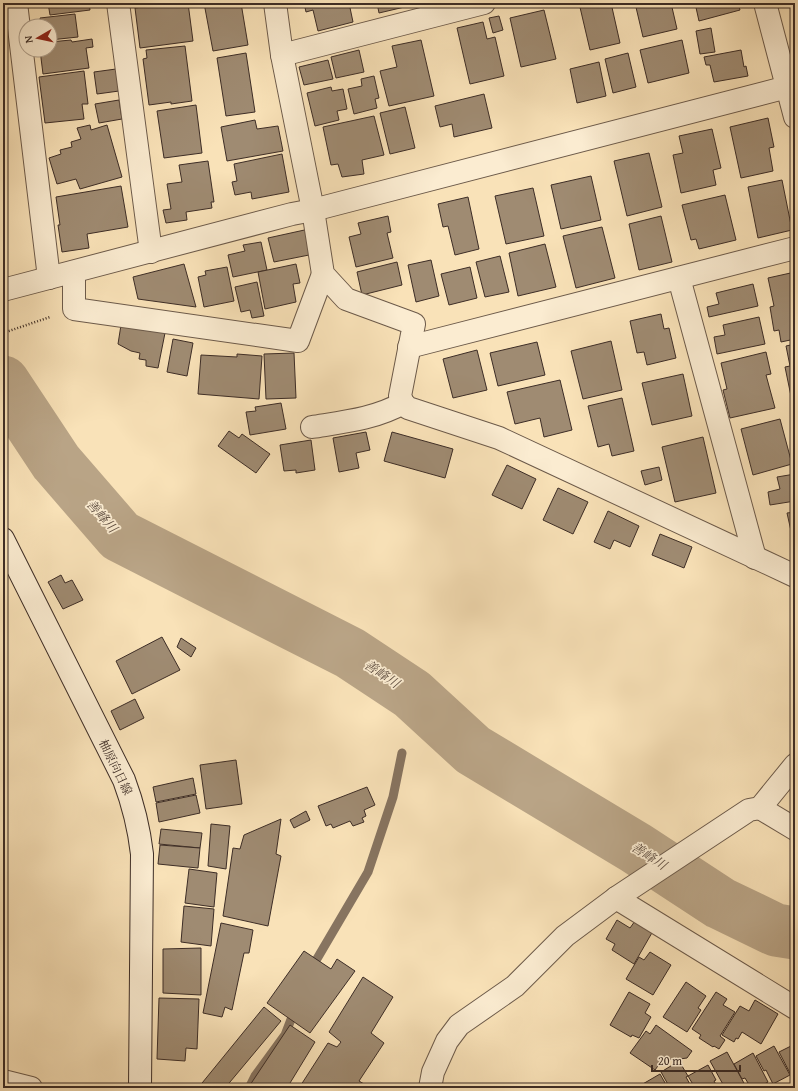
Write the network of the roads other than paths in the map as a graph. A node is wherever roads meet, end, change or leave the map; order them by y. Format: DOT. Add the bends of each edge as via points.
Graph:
graph roads {
  1 [pos="16,3"];
  2 [pos="118,3"];
  3 [pos="275,3"];
  4 [pos="484,3"];
  5 [pos="765,3"];
  6 [pos="454,7"];
  7 [pos="282,55"];
  8 [pos="791,86"];
  9 [pos="795,117"];
  10 [pos="313,210"];
  11 [pos="795,248"];
  12 [pos="151,252"];
  13 [pos="323,274"];
  14 [pos="60,275"];
  15 [pos="679,278"];
  16 [pos="3,290"];
  17 [pos="409,347"];
  18 [pos="403,403"];
  19 [pos="312,427"];
  20 [pos="3,539"];
  21 [pos="755,558"];
  22 [pos="795,576"];
  23 [pos="795,765"];
  24 [pos="755,809"];
  25 [pos="795,829"];
  26 [pos="616,898"];
  27 [pos="795,1008"];
  28 [pos="3,1081"];
  29 [pos="31,1088"];
  30 [pos="140,1088"];
  31 [pos="430,1088"];
  1 -- 14 [label="street"];
  2 -- 12 [label="street"];
  3 -- 7 [label="street"];
  4 -- 6 [label="street"];
  5 -- 8 [label="street"];
  6 -- 7 [label="street"];
  7 -- 10 [label="street"];
  8 -- 9 [label="street"];
  8 -- 10 [label="street"];
  10 -- 12 [label="street"];
  10 -- 13 [label="street"];
  11 -- 15 [label="street"];
  12 -- 14 [label="street"];
  13 -- 14 [label="street" via="298,341 74,309"];
  13 -- 17 [label="street" via="346,299 414,324"];
  14 -- 16 [label="street"];
  15 -- 17 [label="street"];
  15 -- 21 [label="street"];
  17 -- 18 [label="street" via="400,396"];
  18 -- 19 [label="street" via="377,414"];
  18 -- 21 [label="street" via="408,408 499,438"];
  20 -- 30 [label="street, 柚原向日線" via="124,780 134,807 142,854"];
  21 -- 22 [label="street"];
  23 -- 24 [label="street"];
  24 -- 25 [label="street"];
  24 -- 26 [label="street"];
  26 -- 27 [label="street"];
  26 -- 31 [label="street" via="565,936 515,986 459,1024 446,1041 433,1072"];
  28 -- 29 [label="street"];
}
